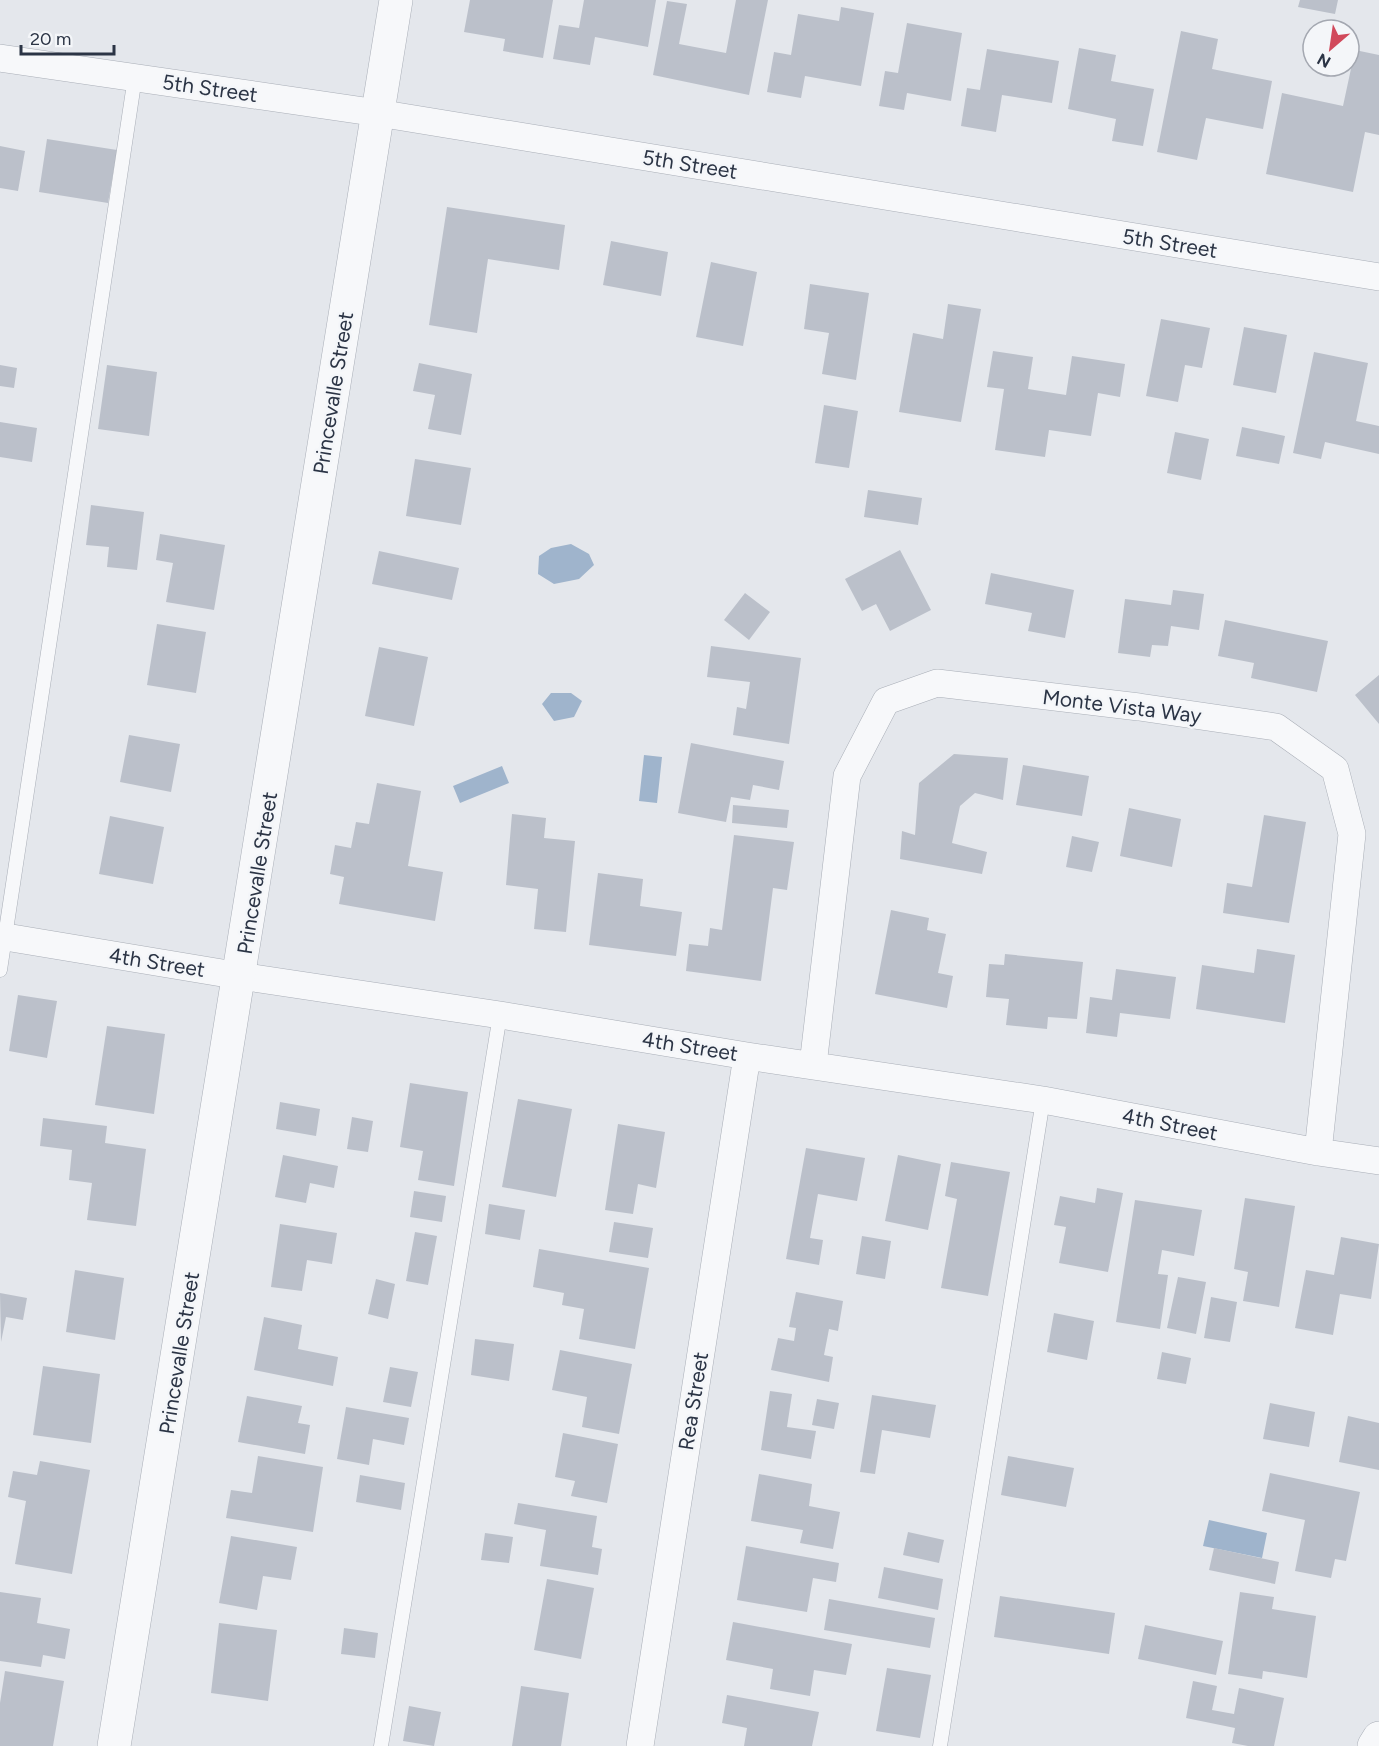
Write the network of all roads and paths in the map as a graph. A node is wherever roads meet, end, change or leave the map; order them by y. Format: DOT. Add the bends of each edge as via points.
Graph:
graph roads {
  1 [pos="396,0"];
  2 [pos="0,58"];
  3 [pos="135,77"];
  4 [pos="378,113"];
  5 [pos="1379,277"];
  6 [pos="3,937"];
  7 [pos="0,970"];
  8 [pos="240,976"];
  9 [pos="500,1015"];
  10 [pos="747,1056"];
  11 [pos="813,1065"];
  12 [pos="1043,1100"];
  13 [pos="1318,1152"];
  14 [pos="1379,1161"];
  15 [pos="1379,1738"];
  16 [pos="114,1746"];
  17 [pos="381,1746"];
  18 [pos="640,1746"];
  19 [pos="939,1746"];
  20 [pos="1374,1746"];
  1 -- 4 [label="street, Princevalle Street"];
  2 -- 3 [label="street, 5th Street"];
  3 -- 4 [label="street, 5th Street"];
  3 -- 6 [label="lane"];
  4 -- 5 [label="street, 5th Street"];
  4 -- 8 [label="street, Princevalle Street"];
  6 -- 7 [label="lane"];
  6 -- 8 [label="street, 4th Street"];
  8 -- 9 [label="street, 4th Street"];
  8 -- 16 [label="street, Princevalle Street"];
  9 -- 10 [label="street, 4th Street"];
  9 -- 17 [label="lane"];
  10 -- 11 [label="street, 4th Street"];
  10 -- 18 [label="street, Rea Street"];
  11 -- 12 [label="street, 4th Street"];
  11 -- 13 [label="street, Monte Vista Way" via="847,776 886,701 937,683 1276,727 1335,769 1352,834"];
  12 -- 13 [label="street, 4th Street"];
  12 -- 19 [label="lane"];
  13 -- 14 [label="street, 4th Street"];
  15 -- 20 [label="street"];
}
